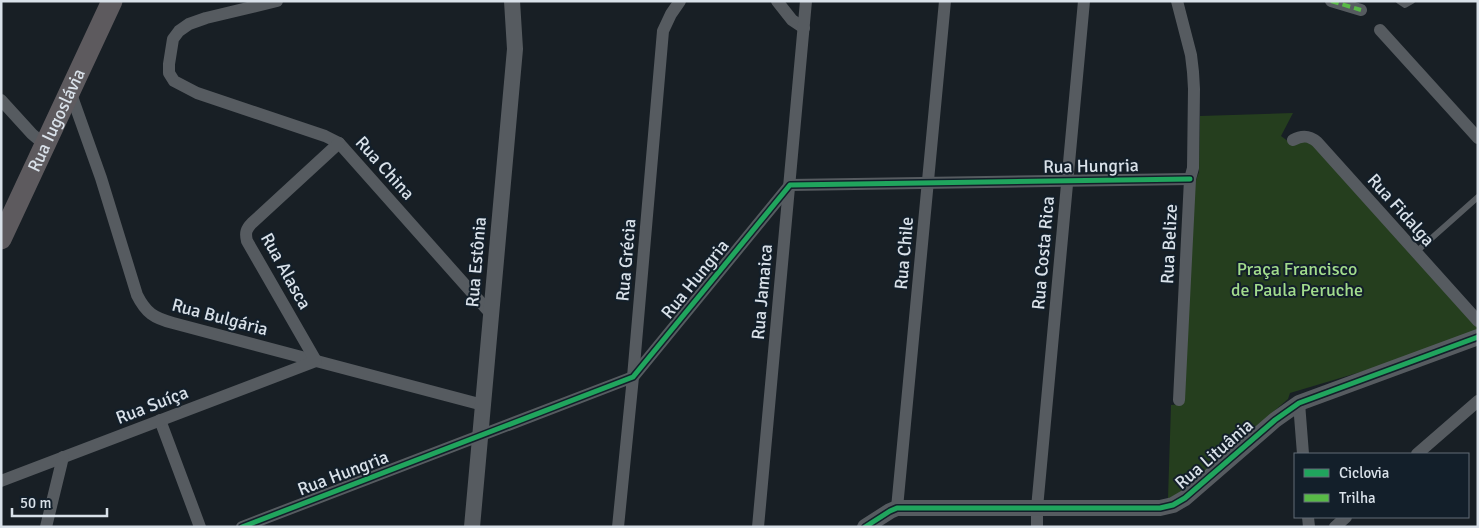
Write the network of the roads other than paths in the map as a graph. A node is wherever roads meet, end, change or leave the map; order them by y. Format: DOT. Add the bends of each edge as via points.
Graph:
graph roads {
  1 [pos="112,1"];
  2 [pos="277,1"];
  3 [pos="512,1"];
  4 [pos="680,1"];
  5 [pos="777,1"];
  6 [pos="806,1"];
  7 [pos="944,1"];
  8 [pos="1084,1"];
  9 [pos="1178,1"];
  10 [pos="1331,1"];
  11 [pos="1399,1"];
  12 [pos="1412,1"];
  13 [pos="1361,10"];
  14 [pos="804,28"];
  15 [pos="1380,30"];
  16 [pos="70,91"];
  17 [pos="1,100"];
  18 [pos="1478,138"];
  19 [pos="1292,140"];
  20 [pos="339,143"];
  21 [pos="45,145"];
  22 [pos="1190,179"];
  23 [pos="1067,180"];
  24 [pos="929,182"];
  25 [pos="790,185"];
  26 [pos="1478,197"];
  27 [pos="1,239"];
  28 [pos="1416,252"];
  29 [pos="491,314"];
  30 [pos="1478,321"];
  31 [pos="1478,337"];
  32 [pos="316,361"];
  33 [pos="633,376"];
  34 [pos="1179,400"];
  35 [pos="1478,401"];
  36 [pos="1299,402"];
  37 [pos="483,405"];
  38 [pos="160,420"];
  39 [pos="480,436"];
  40 [pos="1303,453"];
  41 [pos="1418,453"];
  42 [pos="64,457"];
  43 [pos="1,481"];
  44 [pos="898,508"];
  45 [pos="1037,508"];
  46 [pos="1345,518"];
  47 [pos="46,527"];
  48 [pos="200,527"];
  49 [pos="242,527"];
  50 [pos="472,527"];
  51 [pos="618,527"];
  52 [pos="758,527"];
  53 [pos="865,527"];
  54 [pos="1037,527"];
  55 [pos="1334,527"];
  1 -- 16 [label="main road, Rua Iugoslávia"];
  2 -- 20 [label="street, Rua China" via="189,24 173,40 169,73 174,81 197,93"];
  3 -- 29 [label="street, Rua Estônia" via="516,49"];
  4 -- 33 [label="street, Rua Grécia" via="663,31"];
  5 -- 14 [label="street" via="792,20"];
  6 -- 14 [label="street, Rua Jamaica"];
  7 -- 24 [label="street, Rua Chile"];
  8 -- 23 [label="street, Rua Costa Rica"];
  9 -- 22 [label="street, Rua Belize" via="1191,55 1194,88 1193,168"];
  10 -- 13 [label="street"];
  11 -- 12 [label="lane" via="1405,5"];
  14 -- 25 [label="street, Rua Jamaica"];
  15 -- 18 [label="street"];
  16 -- 21 [label="main road, Rua Iugoslávia"];
  16 -- 32 [label="street, Rua Bulgária" via="137,295 148,312 159,319"];
  17 -- 21 [label="street"];
  19 -- 28 [label="street, Rua Fidalga" via="1304,136 1317,142"];
  20 -- 29 [label="street, Rua China"];
  20 -- 32 [label="street, Rua Alasca" via="252,223 246,234 247,241"];
  21 -- 27 [label="main road, Rua Iugoslávia"];
  22 -- 23 [label="street, Rua Hungria"];
  22 -- 34 [label="street, Rua Belize"];
  23 -- 24 [label="street, Rua Hungria"];
  23 -- 45 [label="street, Rua Costa Rica"];
  24 -- 25 [label="street, Rua Hungria"];
  24 -- 44 [label="street, Rua Chile"];
  25 -- 33 [label="street, Rua Hungria"];
  25 -- 52 [label="street, Rua Jamaica"];
  26 -- 28 [label="lane"];
  28 -- 30 [label="street, Rua Fidalga"];
  29 -- 37 [label="street, Rua Estônia"];
  31 -- 36 [label="street, Rua Lituânia"];
  32 -- 37 [label="street, Rua Bulgária"];
  32 -- 38 [label="street, Rua Suíça"];
  33 -- 39 [label="street, Rua Hungria"];
  33 -- 51 [label="street, Rua Grécia"];
  35 -- 41 [label="street"];
  36 -- 40 [label="street"];
  36 -- 45 [label="street, Rua Lituânia" via="1173,505 1160,508"];
  37 -- 39 [label="street, Rua Estônia"];
  38 -- 42 [label="street, Rua Suíça"];
  38 -- 48 [label="street"];
  39 -- 49 [label="street, Rua Hungria"];
  39 -- 50 [label="street, Rua Estônia"];
  42 -- 43 [label="street, Rua Suíça"];
  42 -- 47 [label="street"];
  44 -- 45 [label="street, Rua Lituânia"];
  44 -- 53 [label="street, Rua Lituânia"];
  45 -- 54 [label="street, Rua Costa Rica"];
  46 -- 55 [label="street"];
}
